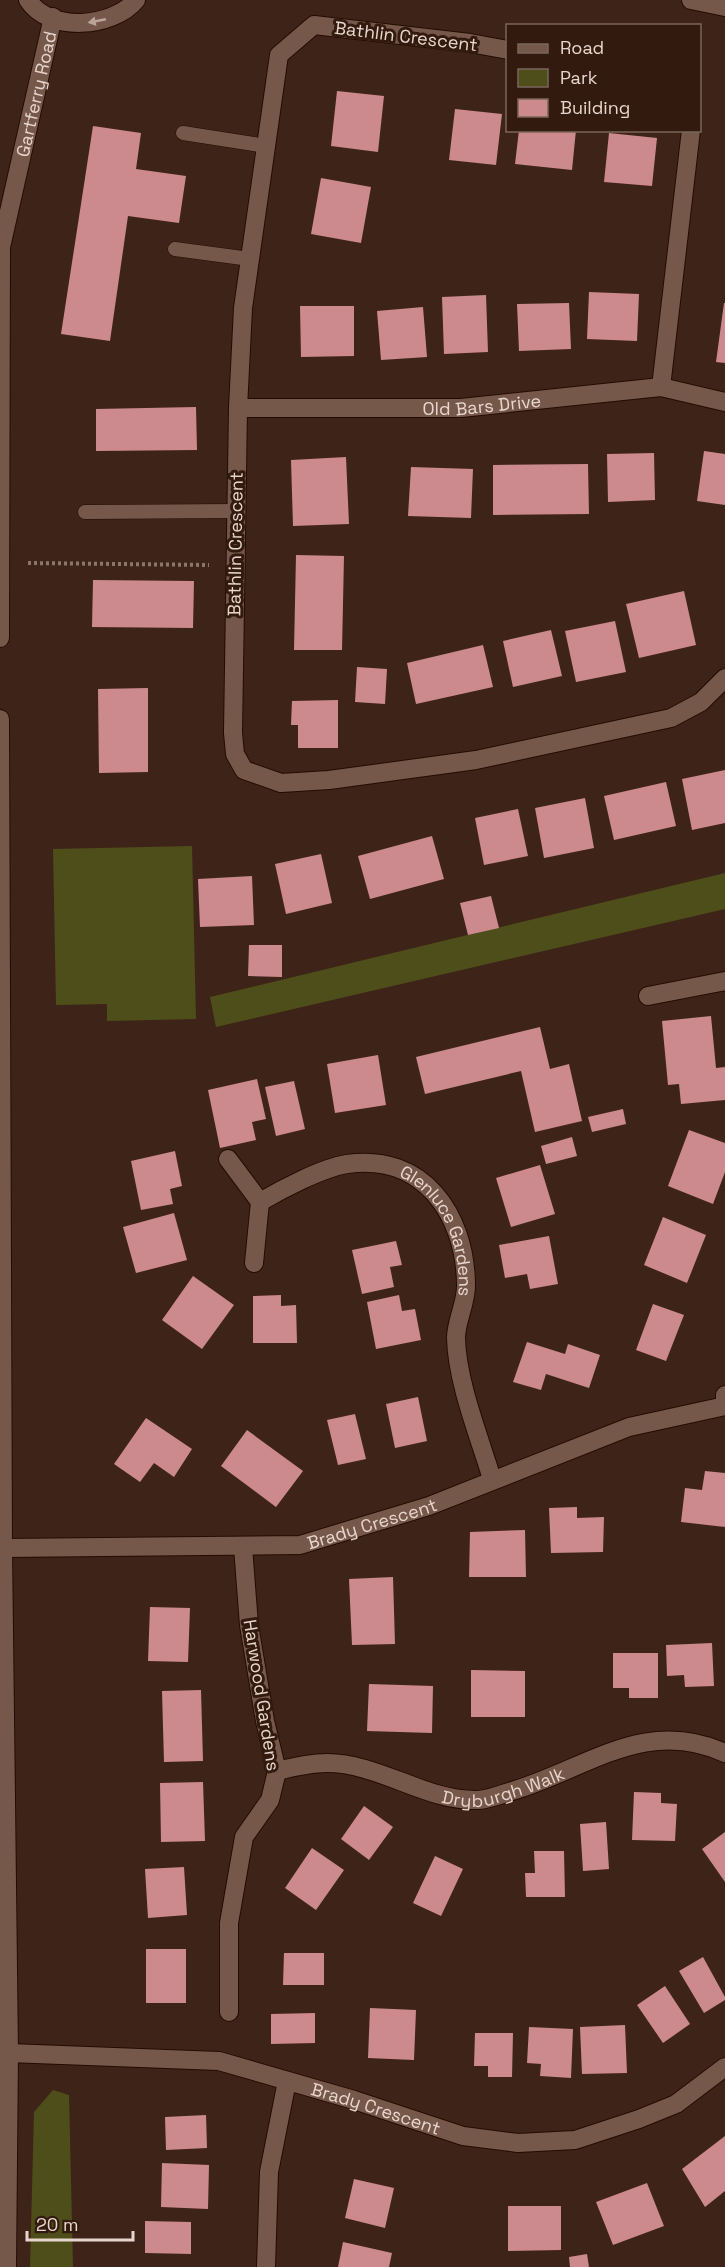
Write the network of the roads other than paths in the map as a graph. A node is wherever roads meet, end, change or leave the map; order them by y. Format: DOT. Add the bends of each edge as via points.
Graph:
graph roads {
  1 [pos="28,0"];
  2 [pos="136,0"];
  3 [pos="691,0"];
  4 [pos="725,7"];
  5 [pos="53,17"];
  6 [pos="506,50"];
  7 [pos="691,132"];
  8 [pos="183,133"];
  9 [pos="266,146"];
  10 [pos="175,249"];
  11 [pos="250,259"];
  12 [pos="661,387"];
  13 [pos="725,402"];
  14 [pos="238,408"];
  15 [pos="86,512"];
  16 [pos="236,512"];
  17 [pos="0,563"];
  18 [pos="0,638"];
  19 [pos="725,678"];
  20 [pos="0,719"];
  21 [pos="725,981"];
  22 [pos="648,996"];
  23 [pos="228,1159"];
  24 [pos="260,1202"];
  25 [pos="254,1263"];
  26 [pos="725,1395"];
  27 [pos="725,1406"];
  28 [pos="492,1479"];
  29 [pos="243,1547"];
  30 [pos="3,1548"];
  31 [pos="725,1753"];
  32 [pos="277,1771"];
  33 [pos="229,2012"];
  34 [pos="9,2053"];
  35 [pos="725,2067"];
  36 [pos="286,2081"];
  37 [pos="7,2267"];
  38 [pos="266,2267"];
  1 -- 5 [label="street"];
  2 -- 5 [label="street, one-way" via="113,18 92,23"];
  3 -- 4 [label="street"];
  5 -- 17 [label="street, Gartferry Road" via="1,248"];
  6 -- 9 [label="street, Bathlin Crescent" via="315,25 279,56"];
  7 -- 12 [label="street"];
  8 -- 9 [label="lane"];
  9 -- 11 [label="street, Bathlin Crescent"];
  10 -- 11 [label="lane"];
  11 -- 14 [label="street, Bathlin Crescent" via="243,308"];
  12 -- 13 [label="street, Old Bars Drive"];
  12 -- 14 [label="street, Old Bars Drive" via="461,408"];
  14 -- 16 [label="street, Bathlin Crescent"];
  15 -- 16 [label="lane"];
  16 -- 19 [label="street, Bathlin Crescent" via="232,674 235,754 244,770 281,783 476,760 671,718 701,702"];
  17 -- 18 [label="street, Gartferry Road"];
  20 -- 30 [label="street"];
  21 -- 22 [label="street"];
  23 -- 24 [label="street"];
  24 -- 25 [label="street"];
  24 -- 28 [label="street, Glenluce Gardens" via="286,1187 346,1164 388,1164 423,1179 443,1204 460,1238 467,1286 456,1337 463,1380"];
  26 -- 27 [label="street"];
  27 -- 28 [label="street, Brady Crescent" via="629,1427"];
  28 -- 29 [label="street, Brady Crescent" via="429,1506 300,1545"];
  29 -- 30 [label="street, Brady Crescent"];
  29 -- 32 [label="street, Harwood Gardens" via="249,1625"];
  30 -- 34 [label="street"];
  31 -- 32 [label="street, Dryburgh Walk" via="677,1741 628,1745 576,1764 541,1783 478,1801 425,1791 367,1770 328,1763"];
  32 -- 33 [label="street, Harwood Gardens" via="270,1800 244,1837 229,1923"];
  34 -- 36 [label="street, Brady Crescent" via="219,2061"];
  34 -- 37 [label="street"];
  35 -- 36 [label="street, Brady Crescent" via="676,2104 639,2119 575,2140 518,2143 463,2136"];
  36 -- 38 [label="street" via="269,2172"];
}
